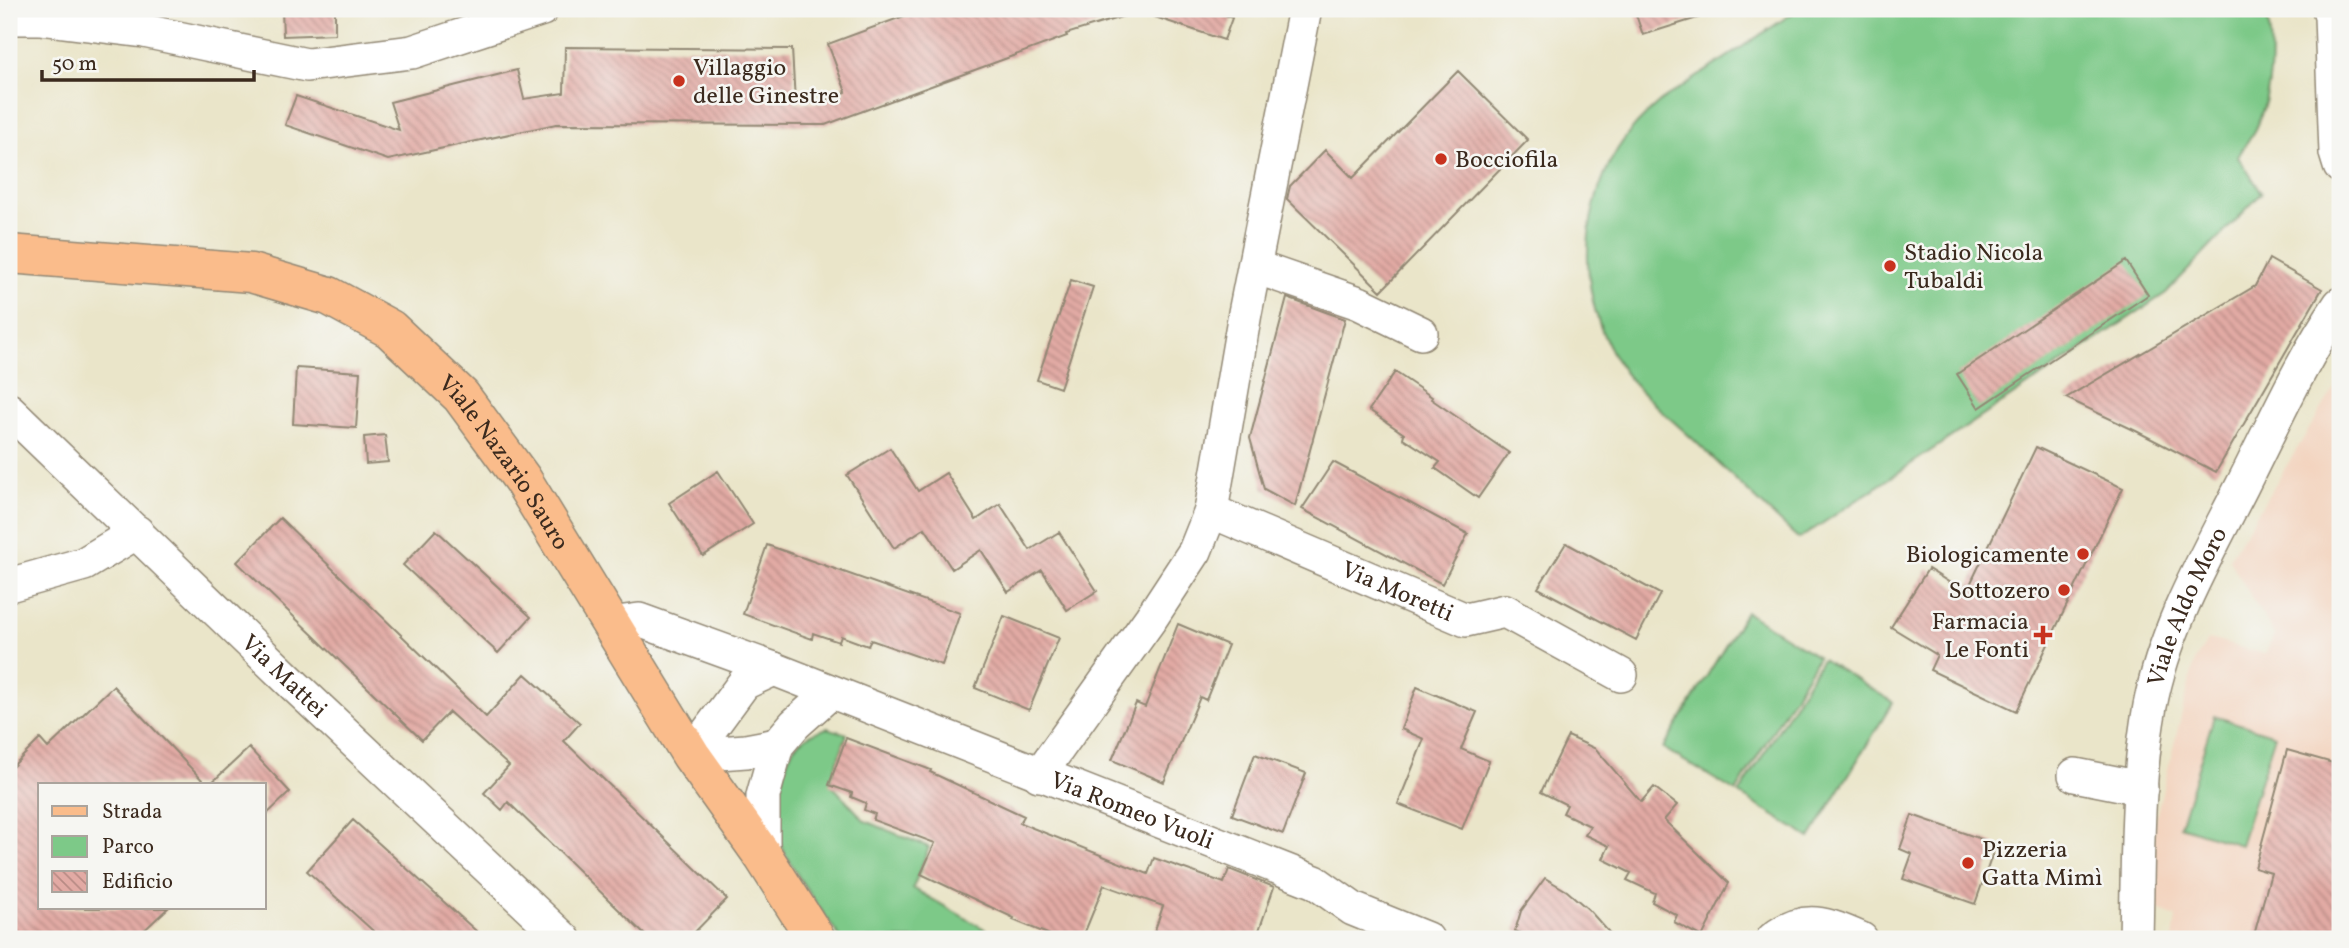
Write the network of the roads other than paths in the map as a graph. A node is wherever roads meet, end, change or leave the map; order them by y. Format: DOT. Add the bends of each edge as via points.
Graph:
graph roads {
  1 [pos="542,9"];
  2 [pos="1305,9"];
  3 [pos="2329,9"];
  4 [pos="9,18"];
  5 [pos="2336,77"];
  6 [pos="2340,166"];
  7 [pos="17,260"];
  8 [pos="1255,267"];
  9 [pos="2340,304"];
  10 [pos="1421,333"];
  11 [pos="9,409"];
  12 [pos="1211,511"];
  13 [pos="137,532"];
  14 [pos="9,585"];
  15 [pos="610,624"];
  16 [pos="774,669"];
  17 [pos="1621,675"];
  18 [pos="831,692"];
  19 [pos="777,744"];
  20 [pos="691,755"];
  21 [pos="1040,775"];
  22 [pos="2075,775"];
  23 [pos="2141,788"];
  24 [pos="763,856"];
  25 [pos="564,939"];
  26 [pos="816,939"];
  27 [pos="1427,939"];
  28 [pos="1773,939"];
  29 [pos="1861,939"];
  30 [pos="2136,939"];
  1 -- 4 [label="street" via="412,52 307,65 144,31"];
  2 -- 8 [label="street"];
  3 -- 5 [label="street"];
  5 -- 6 [label="street"];
  7 -- 15 [label="main road, Viale Nazario Sauro" via="251,273 329,296 390,328 461,396 522,479"];
  8 -- 10 [label="street" via="1359,303"];
  8 -- 12 [label="street"];
  9 -- 23 [label="street, Viale Aldo Moro" via="2305,361 2186,596 2168,640 2150,707"];
  11 -- 13 [label="street, Via Mattei"];
  12 -- 17 [label="street, Via Moretti" via="1466,620 1505,611"];
  12 -- 21 [label="street" via="1195,551"];
  13 -- 14 [label="street" via="84,564"];
  13 -- 25 [label="street, Via Mattei"];
  15 -- 16 [label="street, Via Romeo Vuoli" via="639,620"];
  15 -- 20 [label="main road, Viale Nazario Sauro"];
  16 -- 18 [label="street, Via Romeo Vuoli"];
  16 -- 20 [label="street" via="744,682"];
  18 -- 19 [label="street"];
  18 -- 21 [label="street, Via Romeo Vuoli"];
  19 -- 20 [label="street"];
  19 -- 24 [label="street" via="763,796"];
  20 -- 24 [label="main road, Viale Nazario Sauro"];
  21 -- 27 [label="street, Via Romeo Vuoli" via="1315,882 1353,909"];
  22 -- 23 [label="street"];
  23 -- 30 [label="street, Viale Aldo Moro"];
  24 -- 26 [label="main road, Viale Nazario Sauro"];
  28 -- 29 [label="street" via="1790,928 1815,924"];
}
